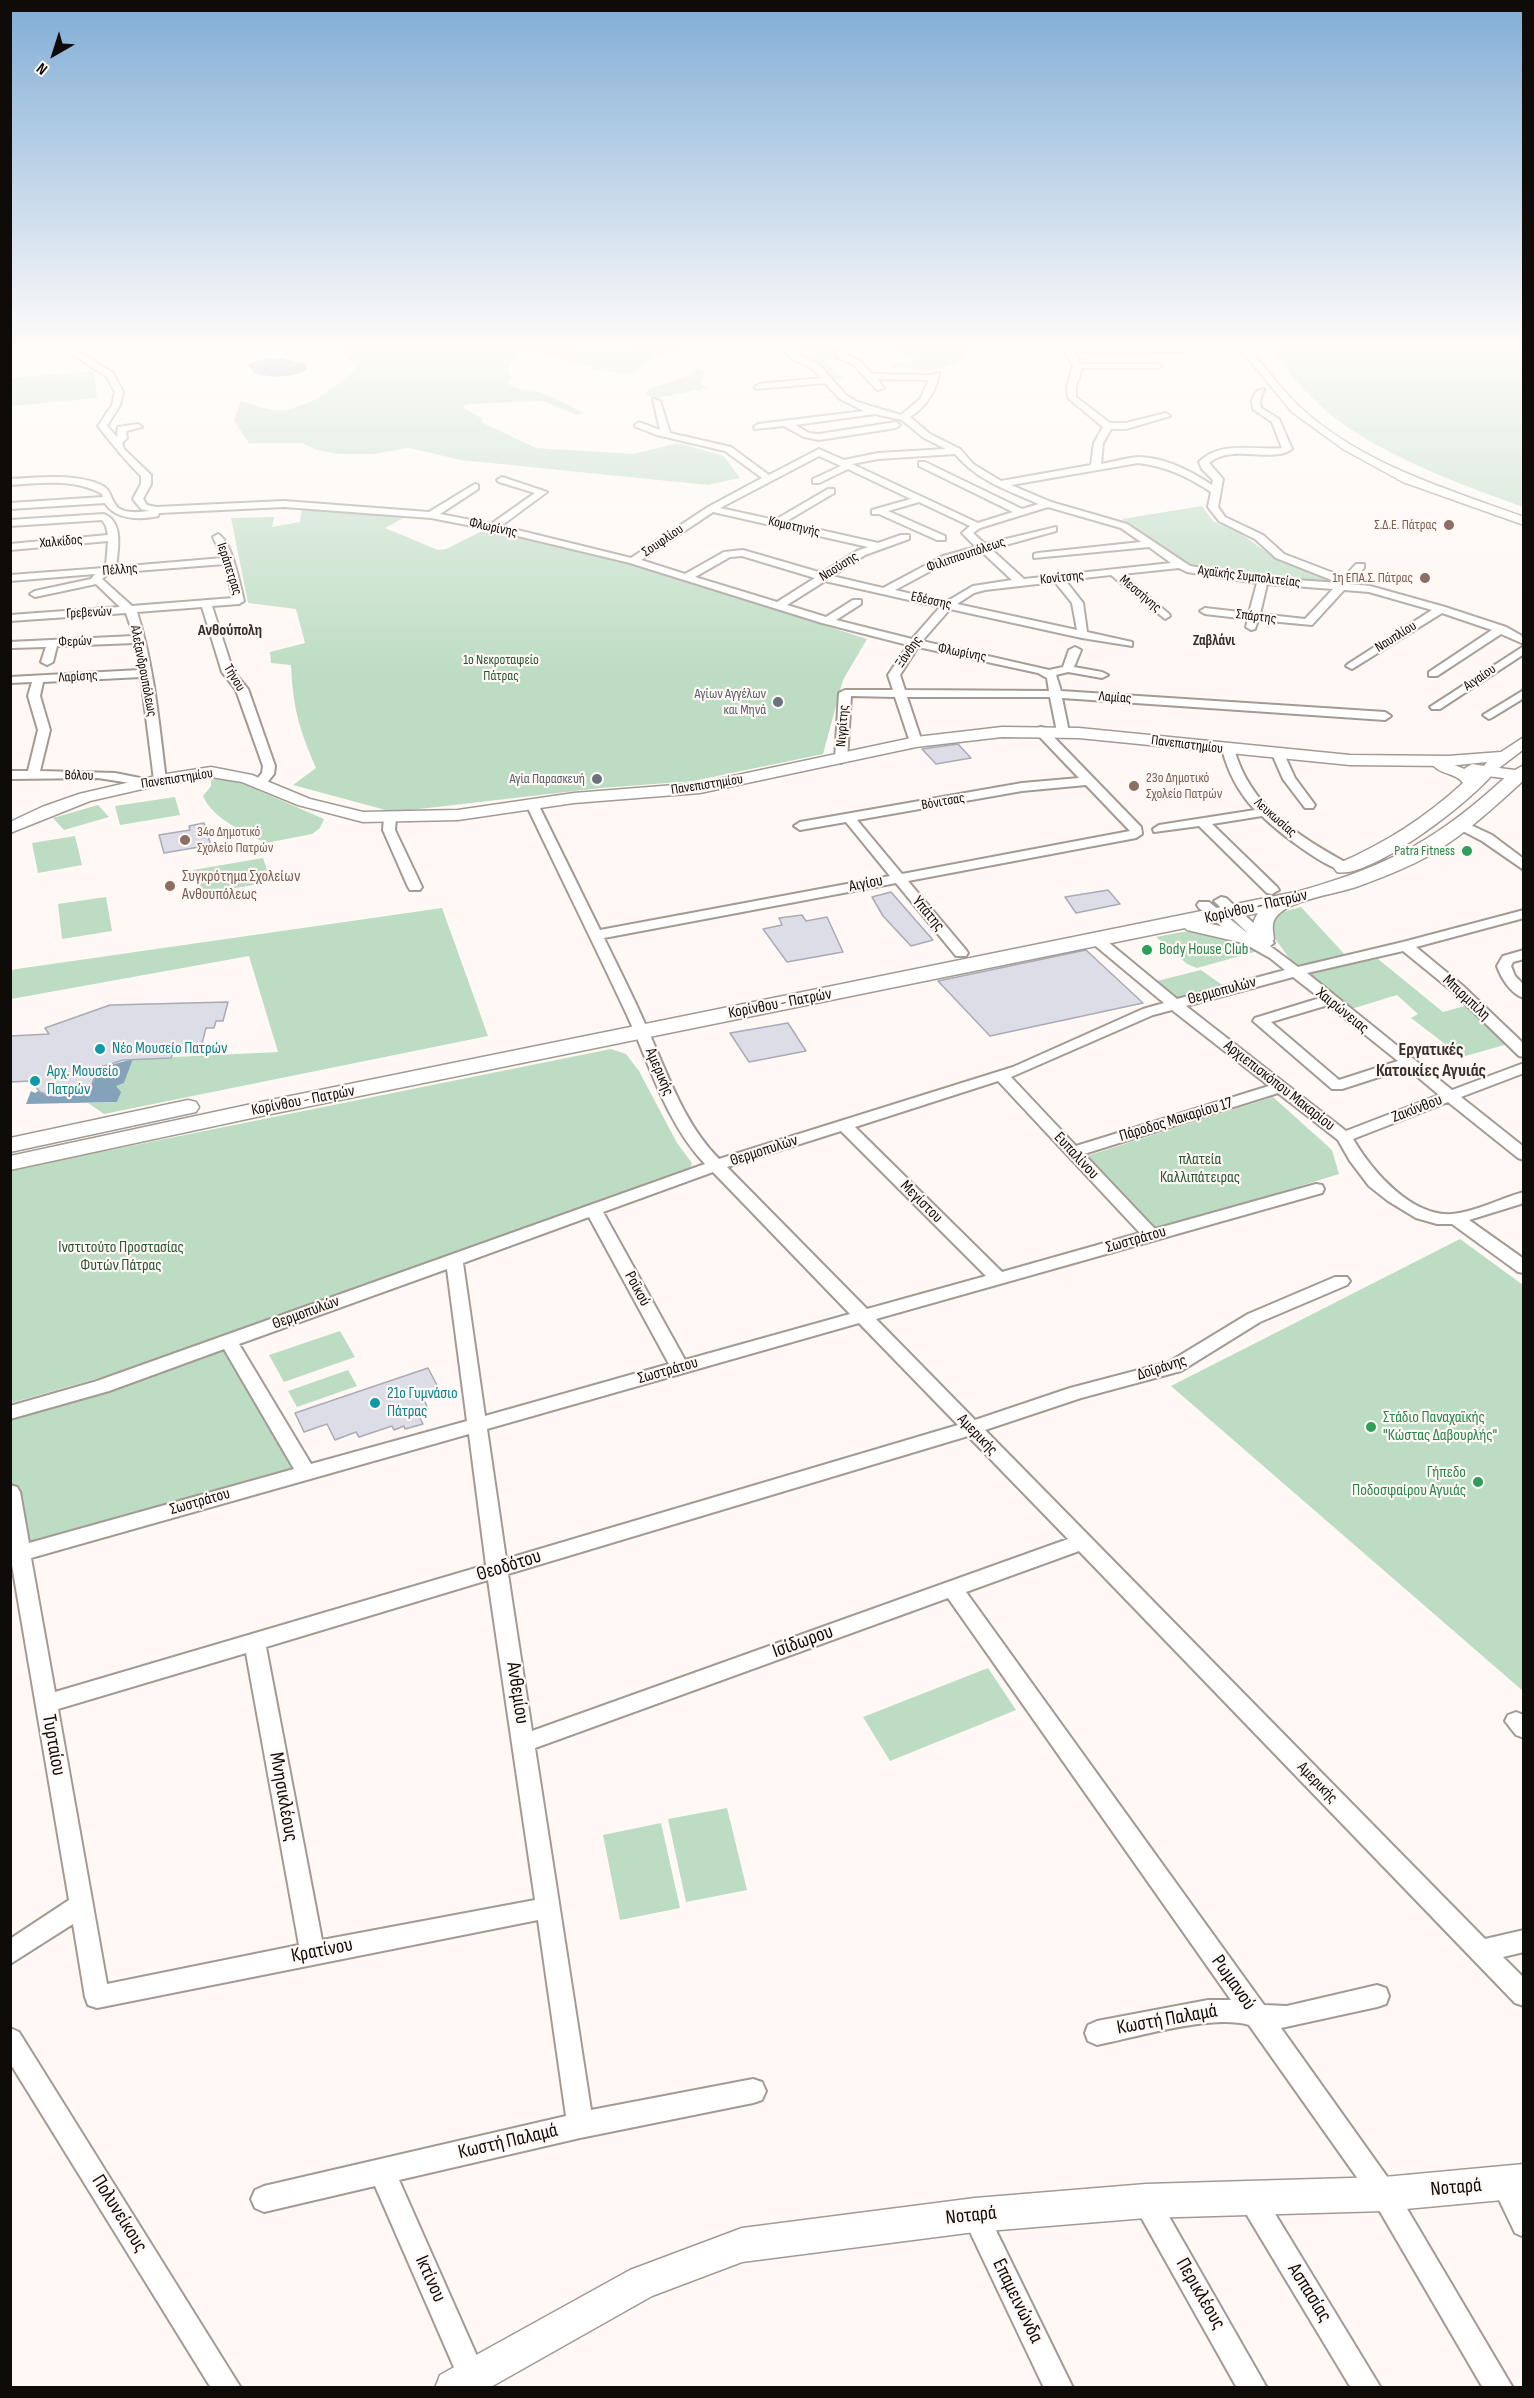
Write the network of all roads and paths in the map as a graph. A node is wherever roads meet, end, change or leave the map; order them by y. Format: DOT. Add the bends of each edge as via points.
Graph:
graph roads {
  1 [pos="125,455"];
  2 [pos="739,455"];
  3 [pos="813,455"];
  4 [pos="825,455"];
  5 [pos="895,455"];
  6 [pos="961,455"];
  7 [pos="1098,455"];
  8 [pos="1215,455"];
  9 [pos="1362,455"];
  10 [pos="1386,455"];
  11 [pos="845,465"];
  12 [pos="922,465"];
  13 [pos="1095,468"];
  14 [pos="769,478"];
  15 [pos="502,480"];
  16 [pos="816,481"];
  17 [pos="10,482"];
  18 [pos="999,484"];
  19 [pos="475,487"];
  20 [pos="831,491"];
  21 [pos="1215,491"];
  22 [pos="920,499"];
  23 [pos="109,500"];
  24 [pos="1048,504"];
  25 [pos="10,506"];
  26 [pos="200,506"];
  27 [pos="711,509"];
  28 [pos="880,511"];
  29 [pos="1021,512"];
  30 [pos="1524,512"];
  31 [pos="868,514"];
  32 [pos="431,515"];
  33 [pos="1524,521"];
  34 [pos="10,523"];
  35 [pos="777,524"];
  36 [pos="977,526"];
  37 [pos="493,527"];
  38 [pos="1052,529"];
  39 [pos="218,537"];
  40 [pos="905,537"];
  41 [pos="112,538"];
  42 [pos="941,538"];
  43 [pos="1153,544"];
  44 [pos="877,546"];
  45 [pos="10,547"];
  46 [pos="984,547"];
  47 [pos="1038,556"];
  48 [pos="229,561"];
  49 [pos="633,561"];
  50 [pos="1179,565"];
  51 [pos="1360,566"];
  52 [pos="108,571"];
  53 [pos="1114,572"];
  54 [pos="686,577"];
  55 [pos="822,577"];
  56 [pos="10,578"];
  57 [pos="1057,578"];
  58 [pos="97,581"];
  59 [pos="1263,581"];
  60 [pos="1021,582"];
  61 [pos="1346,584"];
  62 [pos="884,591"];
  63 [pos="34,594"];
  64 [pos="239,601"];
  65 [pos="857,602"];
  66 [pos="207,604"];
  67 [pos="950,604"];
  68 [pos="778,606"];
  69 [pos="1441,609"];
  70 [pos="131,611"];
  71 [pos="1205,611"];
  72 [pos="1165,616"];
  73 [pos="10,618"];
  74 [pos="826,621"];
  75 [pos="1252,622"];
  76 [pos="1506,631"];
  77 [pos="1524,632"];
  78 [pos="1082,635"];
  79 [pos="140,639"];
  80 [pos="1524,641"];
  81 [pos="52,643"];
  82 [pos="912,643"];
  83 [pos="1128,644"];
  84 [pos="10,645"];
  85 [pos="1524,649"];
  86 [pos="1075,650"];
  87 [pos="46,662"];
  88 [pos="1352,666"];
  89 [pos="1068,669"];
  90 [pos="146,673"];
  91 [pos="1049,673"];
  92 [pos="1433,674"];
  93 [pos="1102,675"];
  94 [pos="38,679"];
  95 [pos="10,680"];
  96 [pos="845,693"];
  97 [pos="902,693"];
  98 [pos="1524,693"];
  99 [pos="1057,694"];
  100 [pos="1436,708"];
  101 [pos="1489,715"];
  102 [pos="1385,716"];
  103 [pos="1041,732"];
  104 [pos="1062,732"];
  105 [pos="1524,741"];
  106 [pos="916,742"];
  107 [pos="1228,750"];
  108 [pos="1278,754"];
  109 [pos="1503,756"];
  110 [pos="841,759"];
  111 [pos="1415,761"];
  112 [pos="1442,765"];
  113 [pos="1487,770"];
  114 [pos="1522,774"];
  115 [pos="10,775"];
  116 [pos="33,775"];
  117 [pos="153,781"];
  118 [pos="1087,781"];
  119 [pos="260,783"];
  120 [pos="1473,784"];
  121 [pos="532,804"];
  122 [pos="1309,805"];
  123 [pos="1265,812"];
  124 [pos="390,818"];
  125 [pos="850,819"];
  126 [pos="1202,822"];
  127 [pos="1462,825"];
  128 [pos="800,826"];
  129 [pos="10,828"];
  130 [pos="1159,829"];
  131 [pos="1524,866"];
  132 [pos="1345,868"];
  133 [pos="897,878"];
  134 [pos="415,887"];
  135 [pos="1279,896"];
  136 [pos="1219,909"];
  137 [pos="1524,914"];
  138 [pos="1171,925"];
  139 [pos="596,935"];
  140 [pos="1243,937"];
  141 [pos="1097,940"];
  142 [pos="1267,946"];
  143 [pos="1406,946"];
  144 [pos="961,953"];
  145 [pos="1524,954"];
  146 [pos="1294,972"];
  147 [pos="1524,994"];
  148 [pos="1328,1000"];
  149 [pos="1175,1004"];
  150 [pos="639,1025"];
  151 [pos="1524,1053"];
  152 [pos="1408,1063"];
  153 [pos="1524,1067"];
  154 [pos="1001,1076"];
  155 [pos="1281,1087"];
  156 [pos="1450,1097"];
  157 [pos="844,1125"];
  158 [pos="1344,1137"];
  159 [pos="10,1145"];
  160 [pos="1072,1152"];
  161 [pos="1522,1152"];
  162 [pos="10,1163"];
  163 [pos="715,1166"];
  164 [pos="1316,1189"];
  165 [pos="1524,1197"];
  166 [pos="594,1210"];
  167 [pos="1456,1220"];
  168 [pos="1151,1235"];
  169 [pos="454,1260"];
  170 [pos="1524,1268"];
  171 [pos="998,1278"];
  172 [pos="1341,1281"];
  173 [pos="862,1317"];
  174 [pos="228,1341"];
  175 [pos="680,1368"];
  176 [pos="10,1413"];
  177 [pos="478,1425"];
  178 [pos="971,1428"];
  179 [pos="306,1473"];
  180 [pos="10,1492"];
  181 [pos="1082,1542"];
  182 [pos="21,1553"];
  183 [pos="497,1569"];
  184 [pos="952,1588"];
  185 [pos="255,1642"];
  186 [pos="46,1704"];
  187 [pos="524,1743"];
  188 [pos="81,1905"];
  189 [pos="548,1908"];
  190 [pos="1524,1941"];
  191 [pos="1481,1951"];
  192 [pos="10,1953"];
  193 [pos="312,1953"];
  194 [pos="1524,1995"];
  195 [pos="1377,1996"];
  196 [pos="97,1997"];
  197 [pos="1257,2016"];
  198 [pos="1097,2033"];
  199 [pos="10,2040"];
  200 [pos="753,2091"];
  201 [pos="580,2125"];
  202 [pos="382,2171"];
  203 [pos="1514,2182"];
  204 [pos="1384,2194"];
  205 [pos="1251,2198"];
  206 [pos="264,2199"];
  207 [pos="1146,2200"];
  208 [pos="975,2215"];
  209 [pos="1524,2224"];
  210 [pos="467,2384"];
  211 [pos="227,2388"];
  212 [pos="1059,2388"];
  213 [pos="1253,2388"];
  214 [pos="1368,2388"];
  215 [pos="1499,2388"];
  1 -- 26 [label="street, Φλωρίνης" via="146,475 138,499 140,505 154,510"];
  2 -- 14 [label="street" via="756,472"];
  3 -- 14 [label="street, Σουφλίου"];
  4 -- 11 [label="street, Σουφλίου"];
  5 -- 11 [label="street"];
  6 -- 18 [label="street, Αχαϊκής Συμπολιτείας" via="976,471"];
  7 -- 13 [label="street"];
  8 -- 21 [label="street" via="1204,465 1218,479"];
  9 -- 33 [label="main road" via="1407,479"];
  10 -- 30 [label="main road"];
  11 -- 16 [label="street"];
  11 -- 22 [label="street"];
  12 -- 29 [label="street"];
  13 -- 18 [label="street"];
  13 -- 21 [label="street" via="1149,461 1186,471"];
  14 -- 27 [label="street, Σουφλίου"];
  15 -- 37 [label="street" via="542,492"];
  17 -- 23 [label="street" via="88,484 103,489"];
  18 -- 24 [label="street, Αχαϊκής Συμπολιτείας"];
  19 -- 32 [label="street"];
  20 -- 35 [label="street"];
  21 -- 61 [label="street" via="1213,507 1226,522 1258,537 1276,553"];
  22 -- 28 [label="street"];
  22 -- 36 [label="street"];
  23 -- 25 [label="street"];
  23 -- 26 [label="street" via="115,510 138,514"];
  24 -- 29 [label="street"];
  24 -- 43 [label="street, Αχαϊκής Συμπολιτείας" via="1124,526"];
  26 -- 32 [label="street, Φλωρίνης" via="284,504"];
  27 -- 35 [label="street, Κομοτηνής"];
  27 -- 49 [label="street, Σουφλίου"];
  28 -- 31 [label="street"];
  28 -- 42 [label="street"];
  29 -- 36 [label="street"];
  32 -- 37 [label="street, Φλωρίνης"];
  34 -- 41 [label="street" via="104,516 111,526"];
  35 -- 44 [label="street, Κομοτηνής"];
  36 -- 46 [label="street" via="968,534"];
  37 -- 49 [label="street, Φλωρίνης"];
  38 -- 46 [label="street, Φιλιππουπόλεως"];
  39 -- 48 [label="street, Ιεράπετρας"];
  40 -- 44 [label="street, Ναούσης"];
  41 -- 45 [label="street, Χαλκίδος"];
  41 -- 52 [label="street"];
  43 -- 47 [label="street"];
  43 -- 50 [label="street, Αχαϊκής Συμπολιτείας"];
  44 -- 55 [label="street, Ναούσης"];
  46 -- 60 [label="street"];
  46 -- 62 [label="street, Φιλιππουπόλεως" via="940,561"];
  48 -- 52 [label="street, Πέλλης"];
  48 -- 64 [label="street, Ιεράπετρας"];
  49 -- 54 [label="street, Φλωρίνης"];
  50 -- 53 [label="street, Κονίτσης"];
  50 -- 59 [label="street, Αχαϊκής Συμπολιτείας" via="1198,572"];
  51 -- 61 [label="street"];
  52 -- 56 [label="street, Πέλλης"];
  52 -- 58 [label="street" via="96,577"];
  53 -- 57 [label="street, Κονίτσης"];
  53 -- 72 [label="street, Μεσσήνης"];
  54 -- 55 [label="street, Εδέσσης" via="735,552"];
  54 -- 68 [label="street, Φλωρίνης"];
  55 -- 62 [label="street, Εδέσσης"];
  55 -- 68 [label="street, Ναούσης"];
  57 -- 60 [label="street, Κονίτσης"];
  57 -- 78 [label="street" via="1078,601 1083,617"];
  58 -- 63 [label="street"];
  58 -- 70 [label="street, Αλεξανδρουπόλεως"];
  59 -- 61 [label="street, Αχαϊκής Συμπολιτείας"];
  59 -- 75 [label="street"];
  60 -- 67 [label="street, Κονίτσης" via="970,591"];
  61 -- 69 [label="street, Αχαϊκής Συμπολιτείας"];
  61 -- 75 [label="street, Σπάρτης" via="1308,623"];
  62 -- 67 [label="street, Εδέσσης"];
  64 -- 66 [label="street, Γρεβενών"];
  65 -- 74 [label="street"];
  66 -- 70 [label="street, Γρεβενών"];
  66 -- 119 [label="street, Τήνου" via="228,672 242,689 269,766"];
  67 -- 78 [label="street, Εδέσσης"];
  67 -- 82 [label="street, Ξάνθης"];
  68 -- 74 [label="street, Φλωρίνης"];
  69 -- 76 [label="street, Αχαϊκής Συμπολιτείας"];
  69 -- 88 [label="street, Ναυπλίου"];
  70 -- 73 [label="street, Γρεβενών"];
  70 -- 79 [label="street, Αλεξανδρουπόλεως"];
  71 -- 75 [label="street, Σπάρτης"];
  74 -- 82 [label="street, Φλωρίνης"];
  76 -- 77 [label="street"];
  76 -- 80 [label="street, Αχαϊκής Συμπολιτείας"];
  76 -- 92 [label="street"];
  78 -- 83 [label="street, Εδέσσης"];
  79 -- 81 [label="street, Φερών"];
  79 -- 90 [label="street, Αλεξανδρουπόλεως"];
  81 -- 84 [label="street, Φερών"];
  81 -- 87 [label="street"];
  82 -- 91 [label="street, Φλωρίνης"];
  82 -- 97 [label="street, Ξάνθης" via="894,676"];
  85 -- 100 [label="street, Αιγαίου"];
  86 -- 89 [label="street"];
  89 -- 91 [label="street, Φλωρίνης"];
  89 -- 93 [label="street, Φλωρίνης"];
  90 -- 94 [label="street, Λαρίσης"];
  90 -- 117 [label="street, Αλεξανδρουπόλεως"];
  91 -- 99 [label="street"];
  94 -- 95 [label="street, Λαρίσης"];
  94 -- 116 [label="street" via="34,696 44,730"];
  96 -- 97 [label="street, Λαμίας"];
  96 -- 110 [label="street, Νιγρίτης"];
  97 -- 99 [label="street, Λαμίας"];
  97 -- 106 [label="street, Ξάνθης"];
  98 -- 101 [label="street"];
  99 -- 102 [label="street, Λαμίας"];
  99 -- 104 [label="street"];
  103 -- 104 [label="main road, Πανεπιστημίου"];
  103 -- 106 [label="main road, Πανεπιστημίου"];
  103 -- 118 [label="street"];
  104 -- 107 [label="main road, Πανεπιστημίου"];
  105 -- 109 [label="main road, Πανεπιστημίου"];
  106 -- 110 [label="main road, Πανεπιστημίου"];
  107 -- 108 [label="main road, Πανεπιστημίου"];
  107 -- 123 [label="street, Λευκωσίας" via="1235,774"];
  108 -- 111 [label="main road, Πανεπιστημίου"];
  108 -- 122 [label="street" via="1289,779"];
  109 -- 111 [label="main road, Πανεπιστημίου" via="1471,761"];
  109 -- 113 [label="main road, Κορίνθου - Πατρών"];
  110 -- 121 [label="main road, Πανεπιστημίου" via="700,788"];
  111 -- 112 [label="main road, Πανεπιστημίου"];
  112 -- 113 [label="main road, Πανεπιστημίου"];
  112 -- 120 [label="highway" via="1467,775"];
  113 -- 114 [label="main road, Πανεπιστημίου"];
  113 -- 120 [label="highway, Κορίνθου - Πατρών"];
  114 -- 127 [label="highway, Κορίνθου - Πατρών"];
  115 -- 116 [label="street, Βόλου"];
  116 -- 117 [label="street, Βόλου"];
  117 -- 119 [label="main road, Πανεπιστημίου" via="220,772"];
  117 -- 129 [label="main road, Πανεπιστημίου" via="69,802"];
  118 -- 125 [label="street, Βόνιτσας" via="1022,787"];
  118 -- 133 [label="street, Αιγίου" via="1136,834"];
  119 -- 124 [label="main road, Πανεπιστημίου" via="304,802 363,817"];
  120 -- 132 [label="highway, Κορίνθου - Πατρών" via="1414,833"];
  121 -- 124 [label="main road, Πανεπιστημίου" via="458,815"];
  121 -- 139 [label="street, Αμερικής"];
  123 -- 126 [label="street"];
  123 -- 132 [label="street, Λευκωσίας"];
  124 -- 134 [label="street" via="389,830"];
  125 -- 128 [label="street, Βόνιτσας"];
  125 -- 133 [label="street, Υπάτης"];
  126 -- 130 [label="street"];
  126 -- 135 [label="street"];
  127 -- 131 [label="street"];
  127 -- 135 [label="highway, Κορίνθου - Πατρών" via="1380,871"];
  132 -- 135 [label="highway, Κορίνθου - Πατρών"];
  133 -- 139 [label="street, Αιγίου"];
  133 -- 144 [label="street, Υπάτης"];
  135 -- 136 [label="highway, Κορίνθου - Πατρών"];
  135 -- 142 [label="highway" via="1261,925"];
  136 -- 138 [label="highway, Κορίνθου - Πατρών"];
  136 -- 140 [label="street"];
  136 -- 142 [label="street, Χαιρώνειας"];
  136 -- 144 [label="highway, Κορίνθου - Πατρών"];
  137 -- 143 [label="street, Θερμοπυλών"];
  138 -- 140 [label="highway" via="1204,927"];
  138 -- 141 [label="highway, Κορίνθου - Πατρών"];
  139 -- 150 [label="street, Αμερικής"];
  140 -- 142 [label="street"];
  141 -- 149 [label="street, Αρχιεπισκόπου Μακαρίου"];
  141 -- 150 [label="highway, Κορίνθου - Πατρών"];
  142 -- 146 [label="street, Χαιρώνειας"];
  143 -- 146 [label="street, Θερμοπυλών"];
  143 -- 151 [label="street, Μπιρμπίλη" via="1457,988"];
  144 -- 150 [label="highway, Κορίνθου - Πατρών"];
  145 -- 147 [label="street" via="1508,960 1504,966 1508,977"];
  146 -- 148 [label="street, Χαιρώνειας"];
  146 -- 149 [label="street, Θερμοπυλών"];
  148 -- 152 [label="street, Χαιρώνειας"];
  148 -- 152 [label="street" via="1260,1021 1337,1086"];
  149 -- 154 [label="street, Θερμοπυλών" via="1132,1018 1052,1057"];
  149 -- 155 [label="street, Αρχιεπισκόπου Μακαρίου"];
  150 -- 159 [label="highway, Κορίνθου - Πατρών"];
  150 -- 162 [label="highway, Κορίνθου - Πατρών"];
  150 -- 163 [label="street, Αμερικής" via="676,1111"];
  152 -- 156 [label="street, Χαιρώνειας"];
  153 -- 156 [label="street, Ζακύνθου"];
  154 -- 157 [label="street, Θερμοπυλών"];
  154 -- 160 [label="street, Ευπαλίνου"];
  155 -- 158 [label="street, Αρχιεπισκόπου Μακαρίου"];
  155 -- 160 [label="street, Πάροδος Μακαρίου 17"];
  156 -- 158 [label="street, Ζακύνθου"];
  156 -- 161 [label="street, Χαιρώνειας"];
  157 -- 163 [label="street, Θερμοπυλών"];
  157 -- 171 [label="street, Μεγίστου"];
  158 -- 167 [label="street, Αρχιεπισκόπου Μακαρίου" via="1376,1182 1394,1197 1422,1214"];
  160 -- 168 [label="street, Ευπαλίνου"];
  163 -- 166 [label="street, Θερμοπυλών"];
  163 -- 173 [label="street, Αμερικής"];
  164 -- 168 [label="street, Σωστράτου"];
  165 -- 167 [label="street"];
  166 -- 169 [label="street, Θερμοπυλών"];
  166 -- 175 [label="street, Ροϊκού"];
  167 -- 170 [label="street, Αρχιεπισκόπου Μακαρίου"];
  168 -- 171 [label="street, Σωστράτου"];
  169 -- 174 [label="street, Θερμοπυλών"];
  169 -- 177 [label="street, Ανθεμίου"];
  171 -- 173 [label="street, Σωστράτου"];
  172 -- 178 [label="street, Δοϊράνης" via="1238,1326 1188,1361"];
  173 -- 175 [label="street, Σωστράτου"];
  173 -- 178 [label="street, Αμερικής"];
  174 -- 176 [label="street, Θερμοπυλών" via="103,1386"];
  174 -- 179 [label="street"];
  175 -- 177 [label="street, Σωστράτου"];
  177 -- 179 [label="street, Σωστράτου"];
  177 -- 183 [label="street, Ανθεμίου"];
  178 -- 181 [label="street, Αμερικής"];
  178 -- 183 [label="street, Θεοδότου"];
  179 -- 182 [label="street, Σωστράτου"];
  180 -- 182 [label="street, Τυρταίου"];
  181 -- 184 [label="street, Ισίδωρου"];
  181 -- 191 [label="street, Αμερικής"];
  182 -- 186 [label="street, Τυρταίου"];
  183 -- 185 [label="street, Θεοδότου"];
  183 -- 187 [label="street, Ανθεμίου"];
  184 -- 187 [label="street, Ισίδωρου"];
  184 -- 197 [label="street, Ρωμανού"];
  185 -- 186 [label="street, Θεοδότου"];
  185 -- 193 [label="street, Μνησικλέους"];
  186 -- 188 [label="street, Τυρταίου"];
  187 -- 189 [label="street, Ανθεμίου"];
  188 -- 192 [label="street"];
  188 -- 196 [label="street, Τυρταίου"];
  189 -- 193 [label="street, Κρατίνου"];
  189 -- 201 [label="street, Ανθεμίου"];
  190 -- 191 [label="street"];
  191 -- 194 [label="street, Αμερικής"];
  193 -- 196 [label="street, Κρατίνου"];
  195 -- 197 [label="street, Κωστή Παλαμά" via="1287,2017"];
  197 -- 198 [label="street, Κωστή Παλαμά" via="1240,2011 1208,2011"];
  197 -- 204 [label="street, Ρωμανού"];
  199 -- 211 [label="street, Πολυνείκους"];
  200 -- 201 [label="street, Κωστή Παλαμά"];
  201 -- 202 [label="street, Κωστή Παλαμά"];
  202 -- 206 [label="street, Κωστή Παλαμά"];
  202 -- 210 [label="street, Ικτίνου"];
  203 -- 204 [label="main road, Νοταρά"];
  203 -- 209 [label="street"];
  204 -- 205 [label="main road, Νοταρά"];
  204 -- 215 [label="street, Ρωμανού"];
  205 -- 207 [label="main road, Νοταρά"];
  205 -- 214 [label="street, Ασπασίας"];
  207 -- 208 [label="main road, Νοταρά"];
  207 -- 213 [label="street, Περικλέους"];
  208 -- 210 [label="main road, Νοταρά" via="742,2245 642,2282"];
  208 -- 212 [label="street, Επαμεινώνδα"];
}
